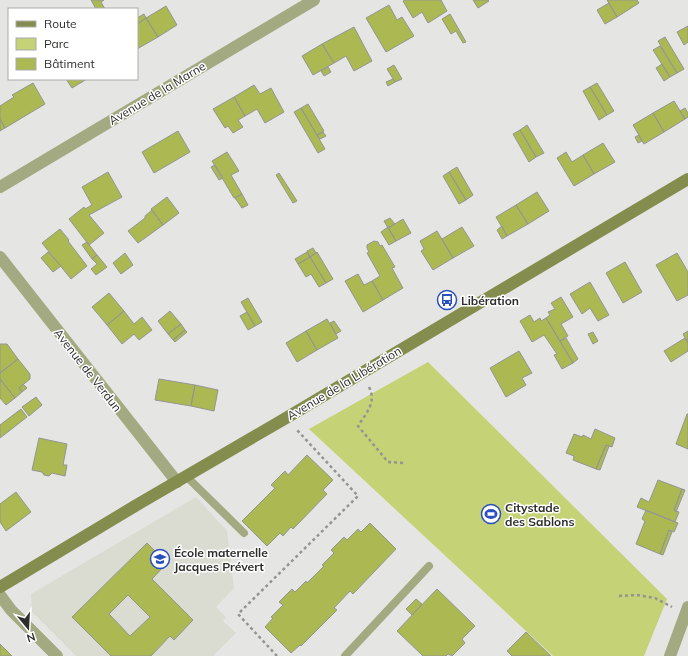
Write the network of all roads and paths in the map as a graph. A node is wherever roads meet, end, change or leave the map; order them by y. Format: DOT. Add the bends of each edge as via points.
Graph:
graph roads {
  1 [pos="314,0"];
  2 [pos="688,179"];
  3 [pos="0,187"];
  4 [pos="0,257"];
  5 [pos="362,372"];
  6 [pos="286,418"];
  7 [pos="405,463"];
  8 [pos="181,479"];
  9 [pos="244,533"];
  10 [pos="429,566"];
  11 [pos="0,587"];
  12 [pos="0,595"];
  13 [pos="619,596"];
  14 [pos="686,611"];
  15 [pos="57,656"];
  16 [pos="277,656"];
  17 [pos="345,656"];
  18 [pos="670,656"];
  1 -- 3 [label="street, Avenue de la Marne"];
  2 -- 5 [label="street, Avenue de la Libération"];
  4 -- 8 [label="street, Avenue de Verdun"];
  5 -- 6 [label="street, Avenue de la Libération"];
  5 -- 7 [label="path" via="372,394 372,403 358,426 388,462"];
  6 -- 8 [label="street, Avenue de la Libération"];
  6 -- 16 [label="path" via="358,496 238,614"];
  8 -- 9 [label="lane"];
  8 -- 11 [label="street, Avenue de la Libération"];
  10 -- 17 [label="lane"];
  12 -- 15 [label="street" via="11,610"];
  13 -- 14 [label="path" via="655,598"];
  14 -- 18 [label="street"];
}
